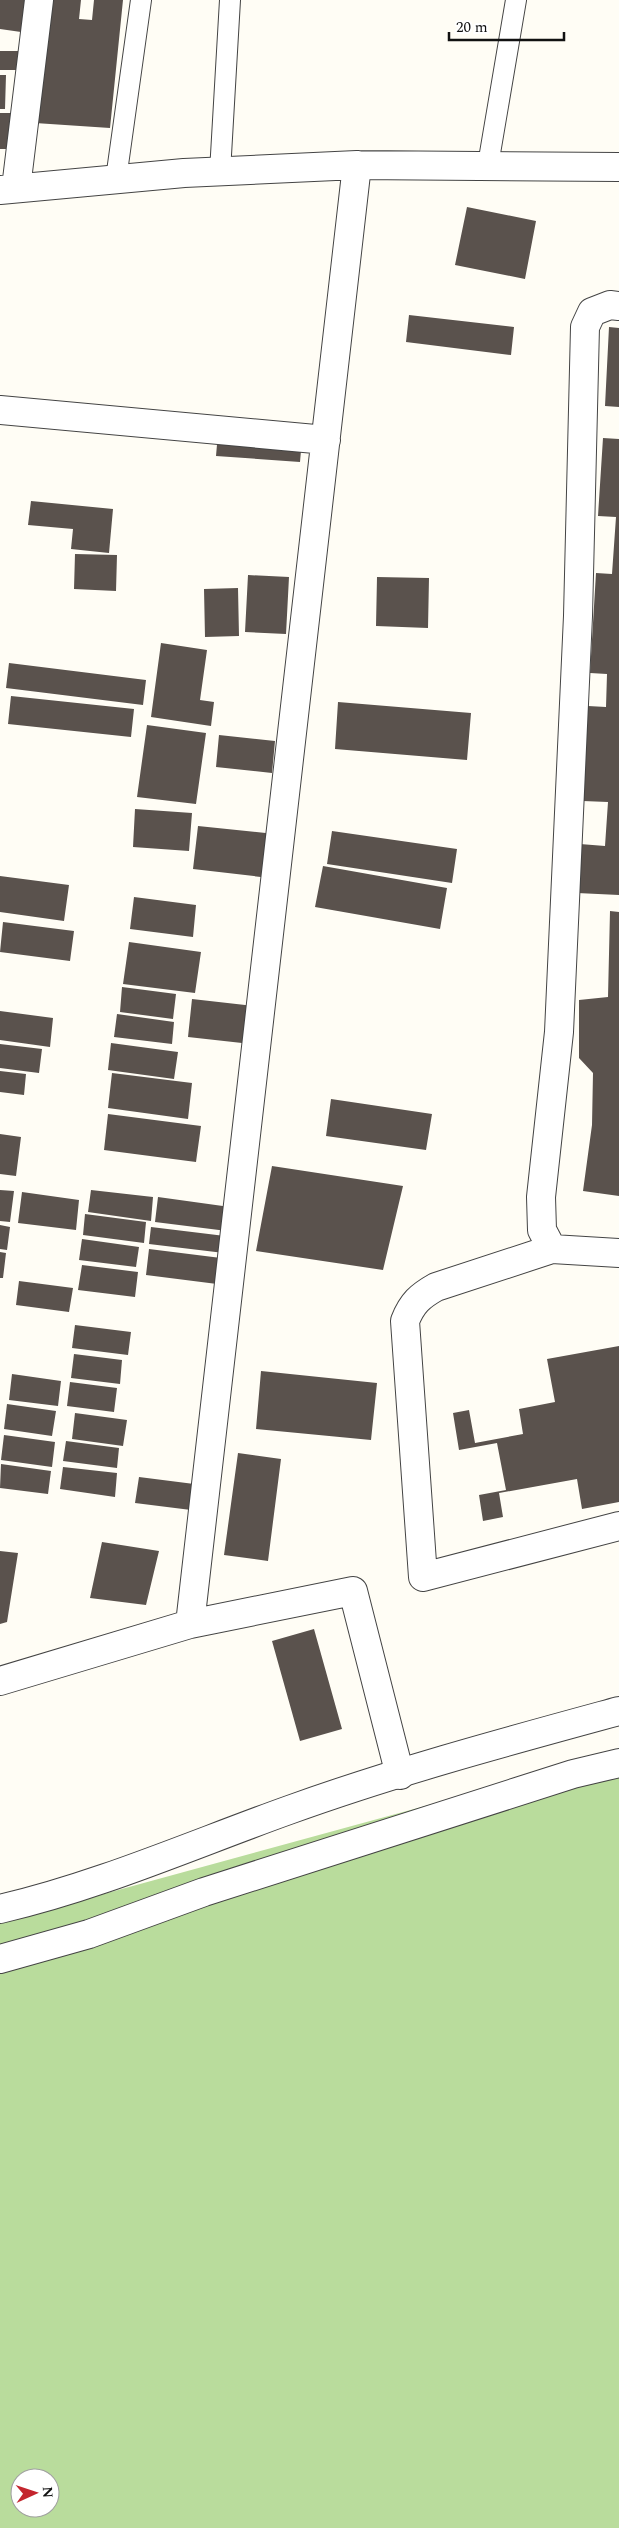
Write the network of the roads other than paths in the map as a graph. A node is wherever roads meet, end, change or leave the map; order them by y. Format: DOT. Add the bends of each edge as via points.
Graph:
graph roads {
  1 [pos="39,0"];
  2 [pos="141,0"];
  3 [pos="230,0"];
  4 [pos="516,0"];
  5 [pos="357,165"];
  6 [pos="488,165"];
  7 [pos="619,167"];
  8 [pos="220,172"];
  9 [pos="116,180"];
  10 [pos="8,189"];
  11 [pos="619,306"];
  12 [pos="0,410"];
  13 [pos="326,440"];
  14 [pos="552,1249"];
  15 [pos="619,1253"];
  16 [pos="619,1526"];
  17 [pos="190,1624"];
  18 [pos="0,1681"];
  19 [pos="619,1711"];
  20 [pos="619,1763"];
  21 [pos="400,1775"];
  22 [pos="0,1909"];
  23 [pos="0,1959"];
  1 -- 10 [label="street"];
  2 -- 9 [label="lane"];
  3 -- 8 [label="lane"];
  4 -- 6 [label="lane"];
  5 -- 6 [label="street"];
  5 -- 8 [label="street"];
  5 -- 13 [label="street"];
  6 -- 7 [label="street"];
  8 -- 9 [label="street"];
  9 -- 10 [label="street"];
  11 -- 14 [label="street" via="610,305 592,312 585,327 578,616 559,1032 540,1197 542,1230"];
  12 -- 13 [label="street"];
  13 -- 17 [label="street"];
  14 -- 15 [label="street"];
  14 -- 16 [label="street" via="436,1287 420,1296 411,1306 405,1321 423,1577"];
  17 -- 18 [label="street"];
  17 -- 21 [label="street" via="353,1591"];
  19 -- 21 [label="street" via="514,1739"];
  20 -- 23 [label="street" via="573,1774 204,1892 89,1934"];
  21 -- 22 [label="street" via="292,1809 52,1897"];
}
